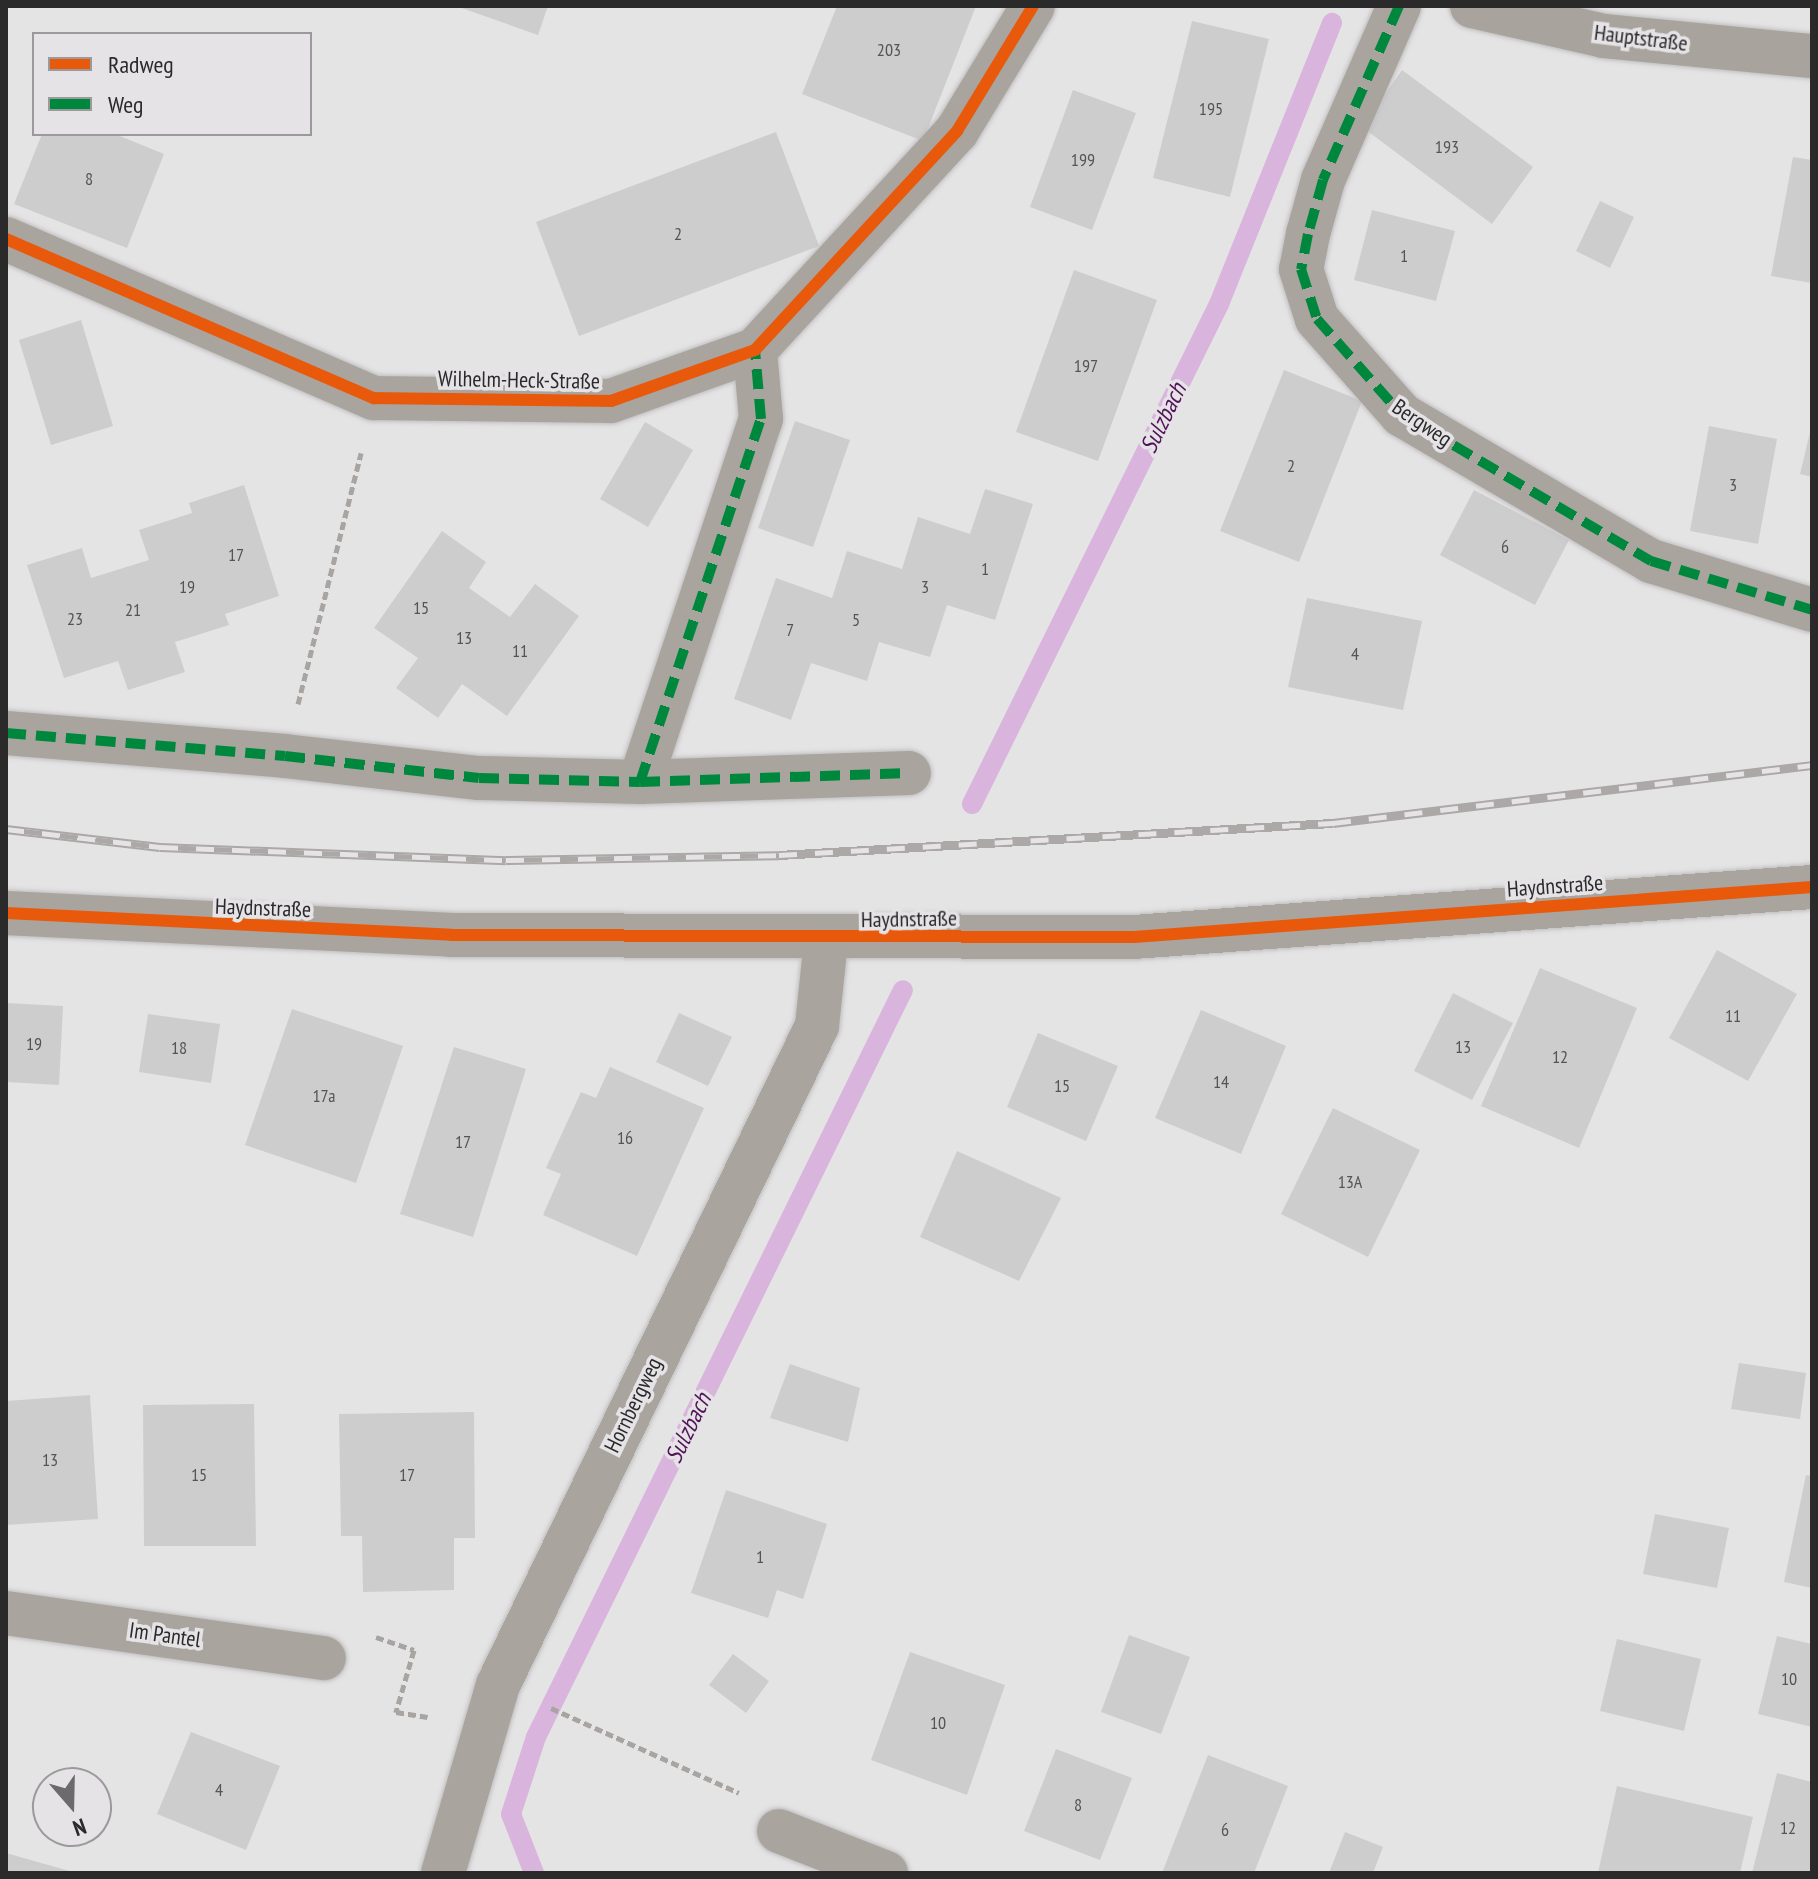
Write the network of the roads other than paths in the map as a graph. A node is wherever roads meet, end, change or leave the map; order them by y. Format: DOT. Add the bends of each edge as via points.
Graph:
graph roads {
  1 [pos="1033,6"];
  2 [pos="1399,6"];
  3 [pos="1472,6"];
  4 [pos="1812,56"];
  5 [pos="6,239"];
  6 [pos="755,350"];
  7 [pos="1812,610"];
  8 [pos="6,733"];
  9 [pos="909,773"];
  10 [pos="640,782"];
  11 [pos="1812,887"];
  12 [pos="6,913"];
  13 [pos="826,940"];
  14 [pos="6,1613"];
  15 [pos="324,1658"];
  16 [pos="779,1831"];
  17 [pos="443,1873"];
  18 [pos="886,1873"];
  1 -- 6 [label="street, Wilhelm-Heck-Straße" via="957,131"];
  2 -- 7 [label="street, Bergweg" via="1323,180 1308,234 1301,269 1317,319 1402,415 1651,561"];
  3 -- 4 [label="street, Hauptstraße" via="1604,36"];
  5 -- 6 [label="street, Wilhelm-Heck-Straße" via="374,398 611,401"];
  6 -- 10 [label="street" via="761,419"];
  8 -- 10 [label="street" via="479,778"];
  9 -- 10 [label="street"];
  11 -- 13 [label="street, Haydnstraße" via="1134,937"];
  12 -- 13 [label="street, Haydnstraße" via="451,935"];
  13 -- 17 [label="street, Hornbergweg" via="817,1026 498,1685"];
  14 -- 15 [label="street, Im Pantel"];
  16 -- 18 [label="street"];
}
